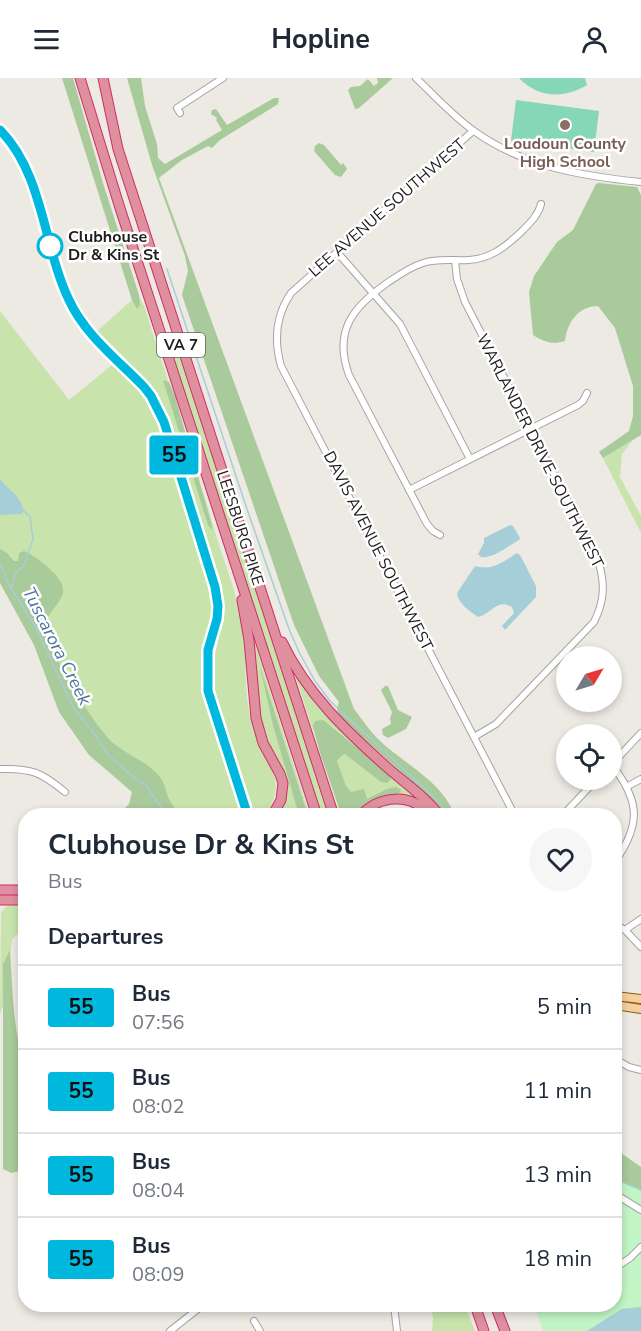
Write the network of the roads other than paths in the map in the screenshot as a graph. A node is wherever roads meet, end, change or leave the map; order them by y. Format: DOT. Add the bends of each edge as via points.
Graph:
graph roads {
  1 [pos="80,78"];
  2 [pos="103,78"];
  3 [pos="223,78"];
  4 [pos="416,78"];
  5 [pos="180,113"];
  6 [pos="0,130"];
  7 [pos="474,131"];
  8 [pos="641,182"];
  9 [pos="541,204"];
  10 [pos="337,252"];
  11 [pos="455,260"];
  12 [pos="300,284"];
  13 [pos="373,293"];
  14 [pos="587,393"];
  15 [pos="530,428"];
  16 [pos="470,459"];
  17 [pos="409,490"];
  18 [pos="440,535"];
  19 [pos="233,554"];
  20 [pos="267,610"];
  21 [pos="641,733"];
  22 [pos="474,737"];
  23 [pos="622,753"];
  24 [pos="0,769"];
  25 [pos="622,778"];
  26 [pos="641,779"];
  27 [pos="628,786"];
  28 [pos="587,790"];
  29 [pos="65,792"];
  30 [pos="245,808"];
  31 [pos="276,808"];
  32 [pos="314,808"];
  33 [pos="331,808"];
  34 [pos="370,808"];
  35 [pos="421,808"];
  36 [pos="433,808"];
  37 [pos="511,808"];
  38 [pos="570,808"];
  39 [pos="639,816"];
  40 [pos="622,852"];
  41 [pos="0,890"];
  42 [pos="18,890"];
  43 [pos="0,900"];
  44 [pos="18,900"];
  45 [pos="641,919"];
  46 [pos="622,928"];
  47 [pos="625,930"];
  48 [pos="641,947"];
  49 [pos="622,997"];
  50 [pos="641,999"];
  51 [pos="622,1006"];
  52 [pos="641,1009"];
  53 [pos="622,1063"];
  54 [pos="641,1070"];
  55 [pos="622,1198"];
  56 [pos="641,1210"];
  57 [pos="641,1247"];
  58 [pos="622,1263"];
  59 [pos="194,1312"];
  60 [pos="395,1312"];
  61 [pos="477,1312"];
  62 [pos="498,1312"];
  63 [pos="254,1321"];
  64 [pos="170,1331"];
  65 [pos="260,1331"];
  66 [pos="398,1331"];
  67 [pos="484,1331"];
  68 [pos="505,1331"];
  1 -- 19 [label="highway, LEESBURG PIKE / VA 7"];
  2 -- 20 [label="highway, LEESBURG PIKE / VA 7" via="118,149"];
  3 -- 5 [label="street" via="177,108"];
  4 -- 7 [label="street"];
  6 -- 30 [label="street" via="28,173 74,311 92,335 144,387 164,422 215,587 218,606 208,650 208,691"];
  7 -- 8 [label="street" via="550,168"];
  7 -- 10 [label="street, LEE AVENUE SOUTHWEST"];
  9 -- 11 [label="street" via="535,217 505,247 484,258"];
  10 -- 12 [label="street, LEE AVENUE SOUTHWEST"];
  10 -- 13 [label="street"];
  11 -- 13 [label="street" via="422,263"];
  11 -- 15 [label="street, WARLANDER DRIVE SOUTHWEST" via="465,302"];
  12 -- 22 [label="street, DAVIS AVENUE SOUTHWEST" via="288,297 280,316 277,347 281,366"];
  13 -- 16 [label="street" via="405,331"];
  13 -- 17 [label="street" via="346,326 345,364"];
  14 -- 15 [label="street" via="583,401"];
  15 -- 16 [label="street"];
  15 -- 22 [label="street, WARLANDER DRIVE SOUTHWEST" via="598,560 603,598 594,622 496,724"];
  16 -- 17 [label="street"];
  17 -- 18 [label="street" via="427,524"];
  19 -- 31 [label="highway" via="248,632 256,718 263,743 283,783"];
  19 -- 32 [label="highway, LEESBURG PIKE / VA 7"];
  20 -- 33 [label="highway, LEESBURG PIKE / VA 7"];
  20 -- 36 [label="highway" via="292,663 318,700"];
  21 -- 23 [label="street"];
  22 -- 37 [label="street, DAVIS AVENUE SOUTHWEST"];
  24 -- 29 [label="street" via="36,771"];
  25 -- 27 [label="street"];
  26 -- 27 [label="street"];
  27 -- 39 [label="street"];
  28 -- 38 [label="street"];
  34 -- 35 [label="highway" via="397,798"];
  39 -- 40 [label="street" via="632,840"];
  41 -- 42 [label="highway"];
  43 -- 44 [label="highway"];
  45 -- 47 [label="street"];
  46 -- 47 [label="street"];
  47 -- 48 [label="street"];
  49 -- 50 [label="main road"];
  51 -- 52 [label="main road"];
  53 -- 54 [label="street"];
  55 -- 56 [label="street"];
  57 -- 58 [label="street"];
  59 -- 64 [label="street"];
  60 -- 66 [label="street"];
  61 -- 67 [label="highway"];
  62 -- 68 [label="highway"];
  63 -- 65 [label="street"];
}
